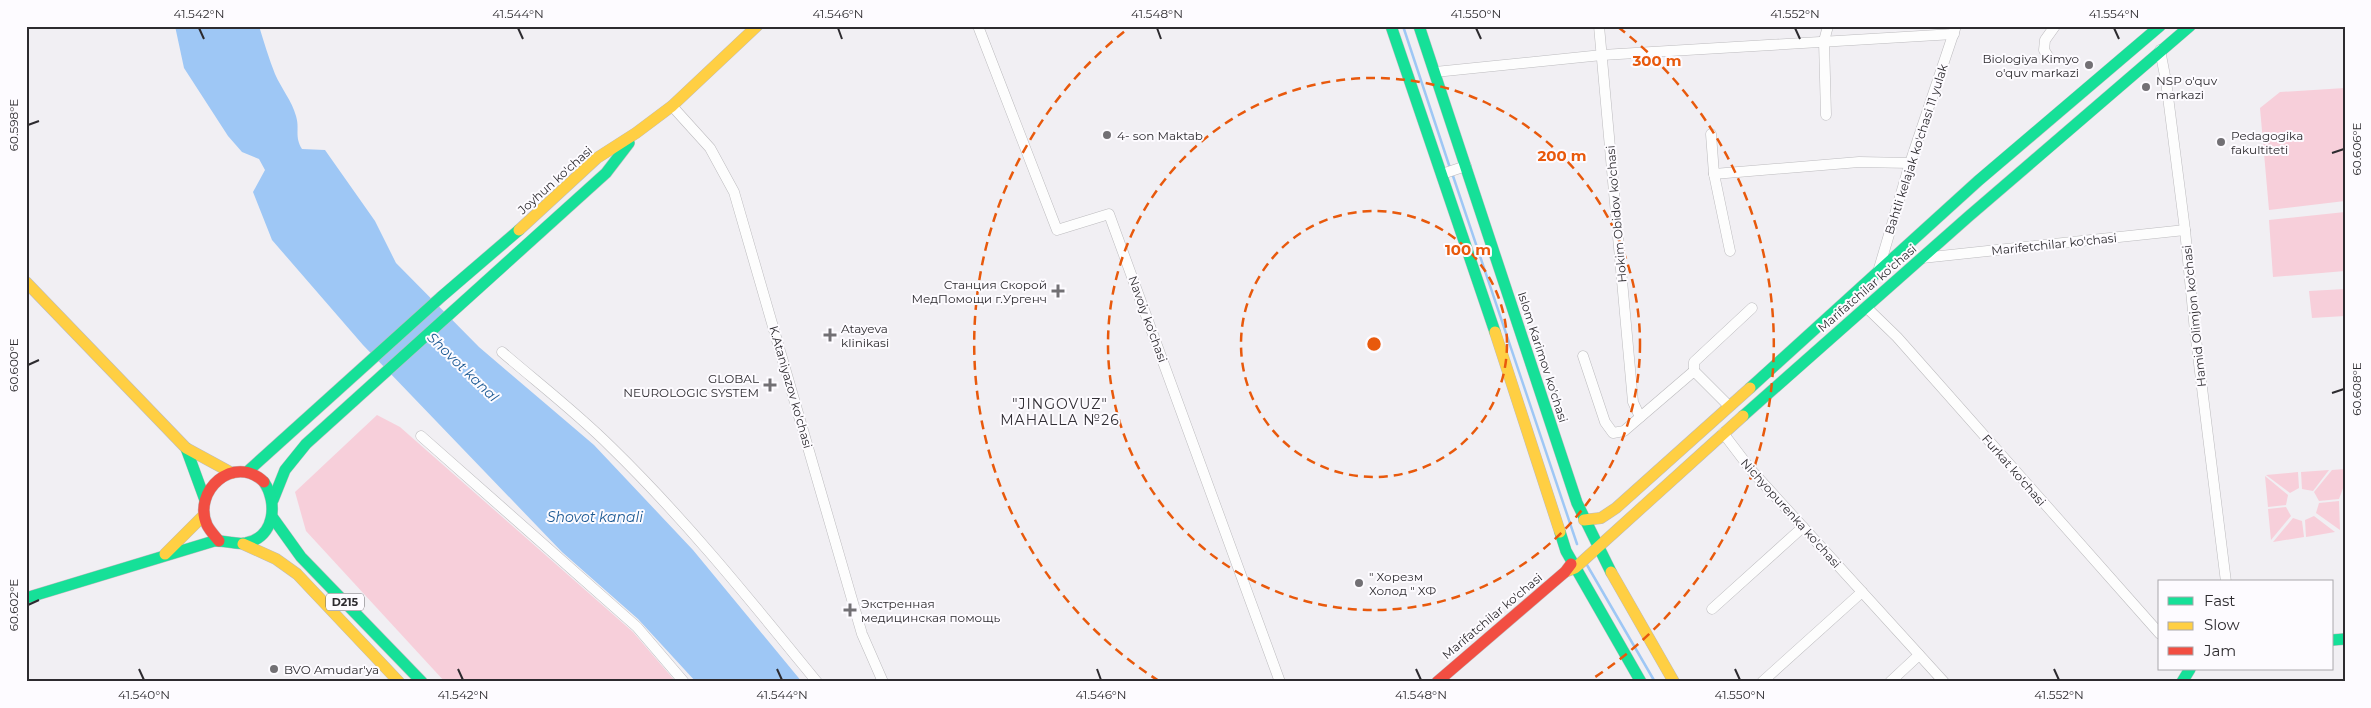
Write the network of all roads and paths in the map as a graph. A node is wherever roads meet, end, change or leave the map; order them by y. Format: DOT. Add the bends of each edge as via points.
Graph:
graph roads {
  1 [pos="757,26"];
  2 [pos="978,26"];
  3 [pos="1390,26"];
  4 [pos="1419,26"];
  5 [pos="1599,26"];
  6 [pos="1828,26"];
  7 [pos="2055,26"];
  8 [pos="2160,26"];
  9 [pos="2190,26"];
  10 [pos="1955,30"];
  11 [pos="1824,41"];
  12 [pos="2160,50"];
  13 [pos="1602,55"];
  14 [pos="2049,58"];
  15 [pos="1435,72"];
  16 [pos="672,106"];
  17 [pos="1826,114"];
  18 [pos="636,133"];
  19 [pos="1710,134"];
  20 [pos="1910,163"];
  21 [pos="1466,166"];
  22 [pos="1442,174"];
  23 [pos="1714,174"];
  24 [pos="2185,230"];
  25 [pos="1730,252"];
  26 [pos="1922,258"];
  27 [pos="1878,273"];
  28 [pos="26,282"];
  29 [pos="1866,307"];
  30 [pos="1752,308"];
  31 [pos="502,352"];
  32 [pos="1583,356"];
  33 [pos="1694,371"];
  34 [pos="1729,406"];
  35 [pos="1640,417"];
  36 [pos="1722,433"];
  37 [pos="421,436"];
  38 [pos="186,448"];
  39 [pos="248,472"];
  40 [pos="232,473"];
  41 [pos="205,500"];
  42 [pos="273,500"];
  43 [pos="204,515"];
  44 [pos="273,518"];
  45 [pos="1584,520"];
  46 [pos="1804,527"];
  47 [pos="219,541"];
  48 [pos="243,544"];
  49 [pos="1597,547"];
  50 [pos="165,554"];
  51 [pos="1571,568"];
  52 [pos="2226,580"];
  53 [pos="1862,592"];
  54 [pos="30,597"];
  55 [pos="1712,609"];
  56 [pos="2158,632"];
  57 [pos="378,634"];
  58 [pos="365,646"];
  59 [pos="1919,655"];
  60 [pos="2189,670"];
  61 [pos="400,682"];
  62 [pos="422,682"];
  63 [pos="684,682"];
  64 [pos="817,682"];
  65 [pos="883,682"];
  66 [pos="1280,682"];
  67 [pos="1437,682"];
  68 [pos="1641,682"];
  69 [pos="1674,682"];
  70 [pos="1762,682"];
  71 [pos="1890,682"];
  72 [pos="1944,682"];
  73 [pos="2182,682"];
  1 -- 16 [label="main road, Joyhun ko'chasi"];
  2 -- 66 [label="street, Navoiy ko'chasi" via="1057,230 1110,214"];
  3 -- 22 [label="main road"];
  4 -- 15 [label="main road, Islom Karimov ko'chasi"];
  5 -- 13 [label="street, Hokim Obidov ko'chasi"];
  6 -- 11 [label="street"];
  7 -- 14 [label="street" via="2045,40 2044,50"];
  8 -- 27 [label="main road, Marifatchilar ko'chasi" via="1978,181"];
  9 -- 12 [label="main road, Marifatchilar ko'chasi"];
  10 -- 11 [label="street"];
  10 -- 20 [label="street, Bahtli kelajak ko'chasi 11 yulak"];
  11 -- 13 [label="street"];
  11 -- 17 [label="street"];
  12 -- 24 [label="street, Hamid Olimjon ko'chasi"];
  12 -- 26 [label="main road, Marifatchilar ko'chasi"];
  13 -- 15 [label="street"];
  13 -- 35 [label="street, Hokim Obidov ko'chasi" via="1633,402"];
  15 -- 21 [label="main road, Islom Karimov ko'chasi"];
  16 -- 18 [label="main road, Joyhun ko'chasi"];
  16 -- 65 [label="street, K.Ataniyazov ko'chasi" via="710,148 734,192 862,634"];
  18 -- 39 [label="main road, Joyhun ko'chasi" via="597,158"];
  18 -- 42 [label="main road, Joyhun ko'chasi" via="606,173 292,458 279,478"];
  19 -- 23 [label="street"];
  20 -- 23 [label="street" via="1859,162"];
  20 -- 27 [label="street, Bahtli kelajak ko'chasi 11 yulak"];
  21 -- 22 [label="street"];
  21 -- 45 [label="main road, Islom Karimov ko'chasi"];
  22 -- 51 [label="main road"];
  23 -- 25 [label="street"];
  24 -- 26 [label="street, Marifetchilar ko'chasi"];
  24 -- 52 [label="street, Hamid Olimjon ko'chasi"];
  26 -- 29 [label="main road, Marifatchilar ko'chasi"];
  27 -- 34 [label="main road, Marifatchilar ko'chasi"];
  28 -- 38 [label="main road"];
  29 -- 36 [label="main road, Marifatchilar ko'chasi"];
  29 -- 56 [label="street, Furkat ko'chasi" via="1897,337"];
  30 -- 33 [label="street" via="1694,362"];
  31 -- 64 [label="street" via="610,446 662,499"];
  32 -- 35 [label="street" via="1605,422 1613,433 1624,431"];
  33 -- 34 [label="street"];
  33 -- 35 [label="street"];
  34 -- 45 [label="main road, Marifatchilar ko'chasi" via="1616,508 1601,518"];
  36 -- 46 [label="street, Nichyopurenka ko'chasi"];
  36 -- 49 [label="main road, Marifatchilar ko'chasi"];
  37 -- 63 [label="street" via="637,628"];
  38 -- 40 [label="main road"];
  38 -- 41 [label="main road"];
  39 -- 40 [label="main road"];
  39 -- 42 [label="main road" via="263,482"];
  40 -- 41 [label="main road" via="214,483"];
  41 -- 43 [label="main road"];
  42 -- 44 [label="main road"];
  43 -- 47 [label="main road" via="210,531"];
  43 -- 50 [label="main road, D215"];
  44 -- 48 [label="main road" via="262,535"];
  44 -- 57 [label="main road, D215" via="300,557"];
  45 -- 49 [label="main road, Islom Karimov ko'chasi"];
  46 -- 53 [label="street, Nichyopurenka ko'chasi"];
  46 -- 55 [label="street"];
  47 -- 48 [label="main road, D215"];
  47 -- 50 [label="main road, D215"];
  48 -- 58 [label="main road, D215" via="276,559 297,574"];
  49 -- 51 [label="main road, Marifatchilar ko'chasi"];
  49 -- 69 [label="main road, Islom Karimov ko'chasi"];
  50 -- 54 [label="main road, D215"];
  51 -- 67 [label="main road, Marifatchilar ko'chasi"];
  51 -- 68 [label="main road"];
  53 -- 59 [label="street, Nichyopurenka ko'chasi"];
  53 -- 70 [label="street"];
  57 -- 58 [label="main road"];
  57 -- 62 [label="main road, D215"];
  58 -- 61 [label="main road, D215"];
  59 -- 71 [label="street"];
  59 -- 72 [label="street, Nichyopurenka ko'chasi"];
  60 -- 73 [label="main road"];
}
